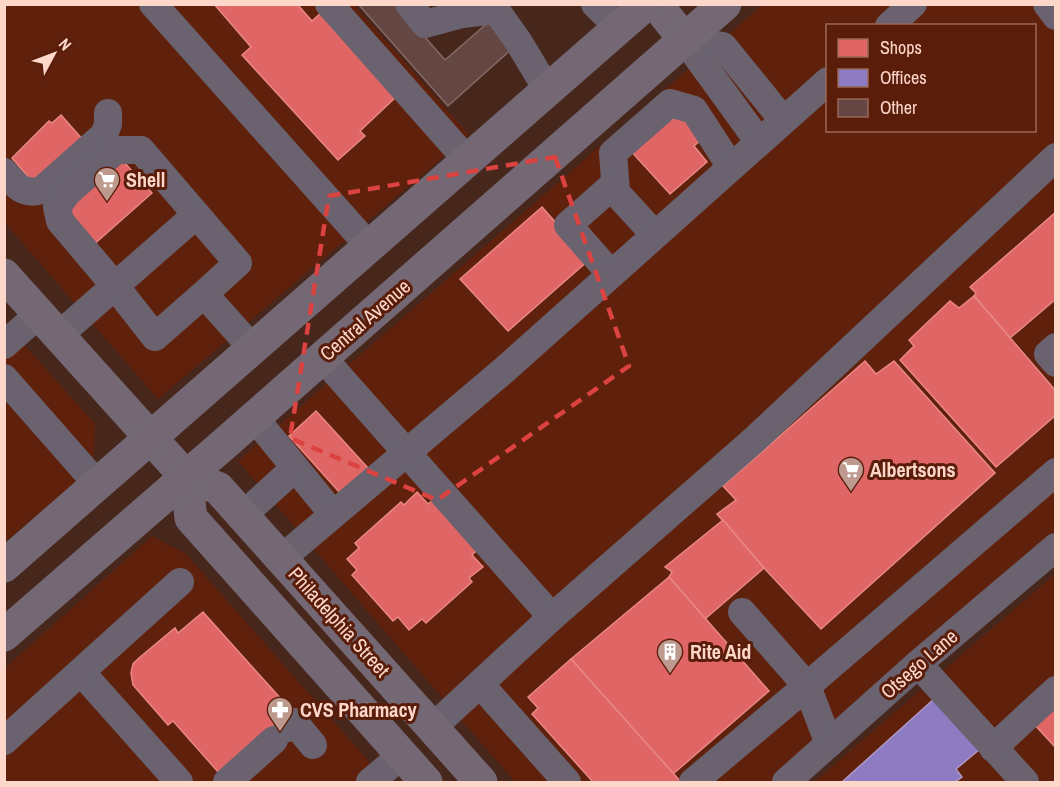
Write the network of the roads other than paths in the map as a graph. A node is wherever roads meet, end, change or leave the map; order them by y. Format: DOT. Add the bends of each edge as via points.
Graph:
graph roads {
  1 [pos="153,4"];
  2 [pos="329,4"];
  3 [pos="409,4"];
  4 [pos="595,4"];
  5 [pos="646,4"];
  6 [pos="656,4"];
  7 [pos="725,4"];
  8 [pos="913,4"];
  9 [pos="1047,4"];
  10 [pos="1056,16"];
  11 [pos="891,24"];
  12 [pos="619,28"];
  13 [pos="685,39"];
  14 [pos="826,83"];
  15 [pos="548,91"];
  16 [pos="108,113"];
  17 [pos="783,120"];
  18 [pos="759,142"];
  19 [pos="1056,157"];
  20 [pos="468,161"];
  21 [pos="731,166"];
  22 [pos="4,172"];
  23 [pos="616,192"];
  24 [pos="196,215"];
  25 [pos="655,235"];
  26 [pos="370,247"];
  27 [pos="611,274"];
  28 [pos="4,275"];
  29 [pos="115,286"];
  30 [pos="204,294"];
  31 [pos="49,324"];
  32 [pos="4,345"];
  33 [pos="1056,347"];
  34 [pos="253,349"];
  35 [pos="322,357"];
  36 [pos="1056,363"];
  37 [pos="4,378"];
  38 [pos="254,417"];
  39 [pos="152,438"];
  40 [pos="406,452"];
  41 [pos="295,468"];
  42 [pos="1056,472"];
  43 [pos="186,477"];
  44 [pos="98,485"];
  45 [pos="333,514"];
  46 [pos="243,515"];
  47 [pos="1056,547"];
  48 [pos="9,554"];
  49 [pos="282,558"];
  50 [pos="180,582"];
  51 [pos="742,612"];
  52 [pos="552,617"];
  53 [pos="4,635"];
  54 [pos="918,664"];
  55 [pos="81,672"];
  56 [pos="480,684"];
  57 [pos="807,686"];
  58 [pos="1056,690"];
  59 [pos="432,728"];
  60 [pos="4,741"];
  61 [pos="829,744"];
  62 [pos="313,745"];
  63 [pos="993,748"];
  64 [pos="402,755"];
  65 [pos="179,783"];
  66 [pos="227,783"];
  67 [pos="370,783"];
  68 [pos="426,783"];
  69 [pos="455,783"];
  70 [pos="481,783"];
  71 [pos="567,783"];
  72 [pos="693,783"];
  73 [pos="786,783"];
  74 [pos="1025,783"];
  1 -- 26 [label="street"];
  2 -- 20 [label="street"];
  3 -- 15 [label="street" via="425,24 496,10"];
  4 -- 12 [label="street"];
  5 -- 12 [label="main road"];
  6 -- 13 [label="main road"];
  7 -- 13 [label="main road, Central Avenue"];
  8 -- 11 [label="street"];
  9 -- 10 [label="street"];
  12 -- 15 [label="main road"];
  13 -- 17 [label="street" via="723,46"];
  13 -- 18 [label="street"];
  13 -- 35 [label="main road, Central Avenue"];
  14 -- 17 [label="street"];
  15 -- 20 [label="main road"];
  16 -- 22 [label="street" via="104,135 42,190 33,193 18,188"];
  17 -- 18 [label="street"];
  18 -- 21 [label="street"];
  19 -- 52 [label="street" via="754,440"];
  20 -- 26 [label="main road"];
  21 -- 23 [label="street" via="694,110 670,103 614,153"];
  21 -- 25 [label="street"];
  23 -- 25 [label="street"];
  23 -- 27 [label="street" via="611,187 568,225"];
  24 -- 29 [label="street"];
  24 -- 29 [label="street" via="141,150 116,150 91,171 57,207 60,221"];
  24 -- 30 [label="street" via="238,263"];
  25 -- 27 [label="street"];
  26 -- 34 [label="main road"];
  27 -- 40 [label="street"];
  28 -- 31 [label="main road, Philadelphia Street"];
  29 -- 30 [label="street" via="155,337"];
  29 -- 31 [label="street"];
  30 -- 34 [label="street"];
  31 -- 32 [label="street"];
  31 -- 39 [label="main road, Philadelphia Street"];
  33 -- 36 [label="street" via="1048,354"];
  34 -- 39 [label="main road"];
  35 -- 38 [label="main road, Central Avenue"];
  35 -- 40 [label="street"];
  37 -- 44 [label="street"];
  38 -- 41 [label="street"];
  38 -- 43 [label="main road, Central Avenue"];
  39 -- 43 [label="main road, Philadelphia Street"];
  39 -- 44 [label="main road"];
  40 -- 45 [label="street"];
  40 -- 52 [label="street"];
  41 -- 45 [label="street"];
  41 -- 46 [label="street"];
  42 -- 57 [label="street"];
  43 -- 46 [label="main road, Philadelphia Street" via="218,488"];
  43 -- 53 [label="main road, Central Avenue"];
  43 -- 64 [label="main road, Philadelphia Street" via="191,518"];
  44 -- 48 [label="main road"];
  45 -- 49 [label="street"];
  46 -- 49 [label="main road, Philadelphia Street"];
  47 -- 54 [label="street, Otsego Lane"];
  49 -- 59 [label="main road, Philadelphia Street"];
  50 -- 55 [label="street"];
  51 -- 57 [label="street"];
  52 -- 56 [label="street"];
  54 -- 61 [label="street, Otsego Lane"];
  54 -- 63 [label="street"];
  55 -- 60 [label="street"];
  55 -- 65 [label="street"];
  56 -- 59 [label="street"];
  56 -- 71 [label="street"];
  57 -- 61 [label="street"];
  57 -- 72 [label="street"];
  58 -- 63 [label="street"];
  59 -- 70 [label="main road, Philadelphia Street"];
  61 -- 73 [label="street, Otsego Lane"];
  62 -- 66 [label="street" via="294,722"];
  63 -- 74 [label="street"];
  64 -- 67 [label="street"];
  64 -- 68 [label="main road, Philadelphia Street"];
  64 -- 69 [label="main road" via="421,751 432,757"];
}
